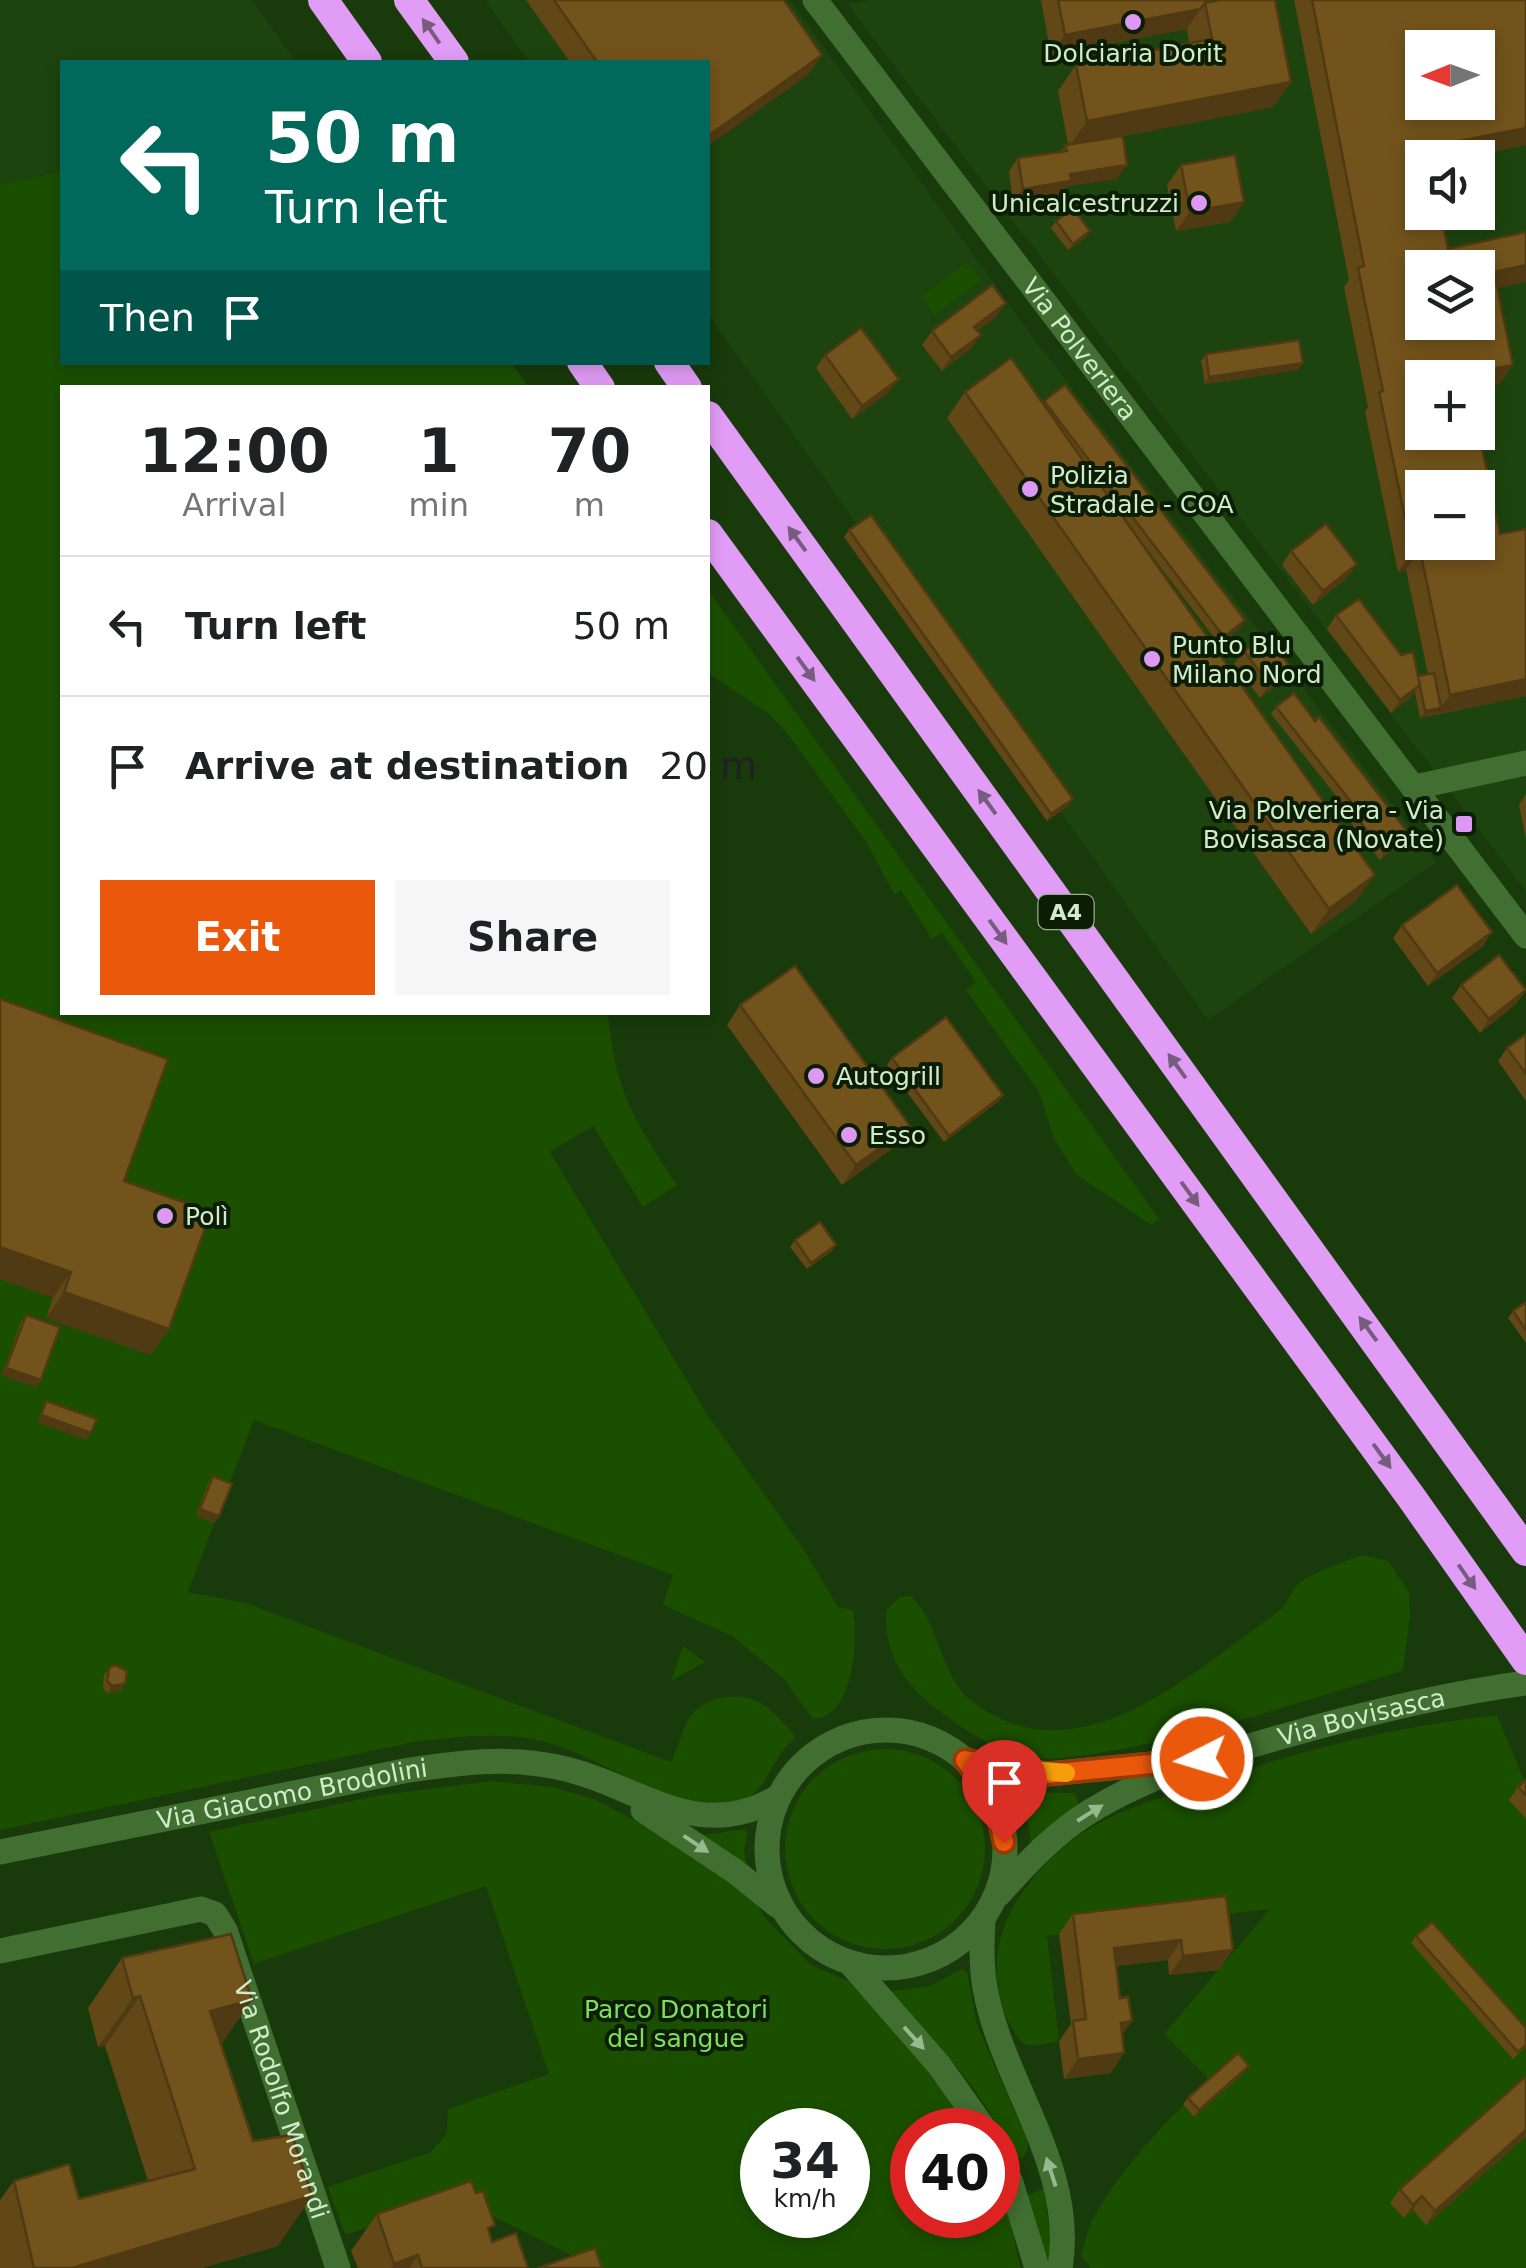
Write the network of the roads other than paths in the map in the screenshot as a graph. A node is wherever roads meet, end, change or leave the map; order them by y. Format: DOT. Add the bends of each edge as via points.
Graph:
graph roads {
  1 [pos="323,0"];
  2 [pos="409,0"];
  3 [pos="815,0"];
  4 [pos="366,60"];
  5 [pos="453,60"];
  6 [pos="710,419"];
  7 [pos="710,537"];
  8 [pos="1526,763"];
  9 [pos="1415,787"];
  10 [pos="1526,936"];
  11 [pos="1526,1551"];
  12 [pos="1526,1660"];
  13 [pos="1526,1683"];
  14 [pos="1202,1759"];
  15 [pos="965,1760"];
  16 [pos="584,1774"];
  17 [pos="778,1797"];
  18 [pos="0,1852"];
  19 [pos="782,1909"];
  20 [pos="988,1910"];
  21 [pos="0,1951"];
  22 [pos="851,1964"];
  23 [pos="969,2108"];
  24 [pos="1020,2211"];
  25 [pos="338,2268"];
  26 [pos="1036,2268"];
  27 [pos="1060,2268"];
  1 -- 4 [label="highway"];
  5 -- 2 [label="highway, one-way"];
  3 -- 9 [label="street, Via Polveriera"];
  11 -- 6 [label="highway, A4, one-way"];
  7 -- 12 [label="highway, A4, one-way"];
  8 -- 9 [label="street"];
  9 -- 10 [label="street, Via Polveriera"];
  13 -- 14 [label="street, Via Bovisasca" via="1384,1708"];
  14 -- 15 [label="street, Via Bovisasca" via="1048,1774"];
  20 -- 14 [label="street, Via Bovisasca, one-way" via="1034,1855 1090,1812"];
  15 -- 17 [label="street" via="924,1736 856,1734 821,1749"];
  15 -- 20 [label="street" via="1002,1822 1004,1862"];
  16 -- 17 [label="street, Via Giacomo Brodolini" via="690,1815 741,1813"];
  16 -- 18 [label="street, Via Giacomo Brodolini" via="490,1760 435,1766"];
  16 -- 19 [label="street, Via Giacomo Brodolini, one-way" via="722,1862"];
  17 -- 19 [label="street" via="767,1854"];
  19 -- 22 [label="street" via="807,1940"];
  20 -- 22 [label="street" via="938,1957 910,1967"];
  27 -- 20 [label="street, one-way" via="1062,2214 1053,2176 992,2016 982,1962"];
  21 -- 25 [label="street, Via Rodolfo Morandi" via="201,1910 215,1914"];
  22 -- 23 [label="street, one-way"];
  24 -- 26 [label="street"];
}
